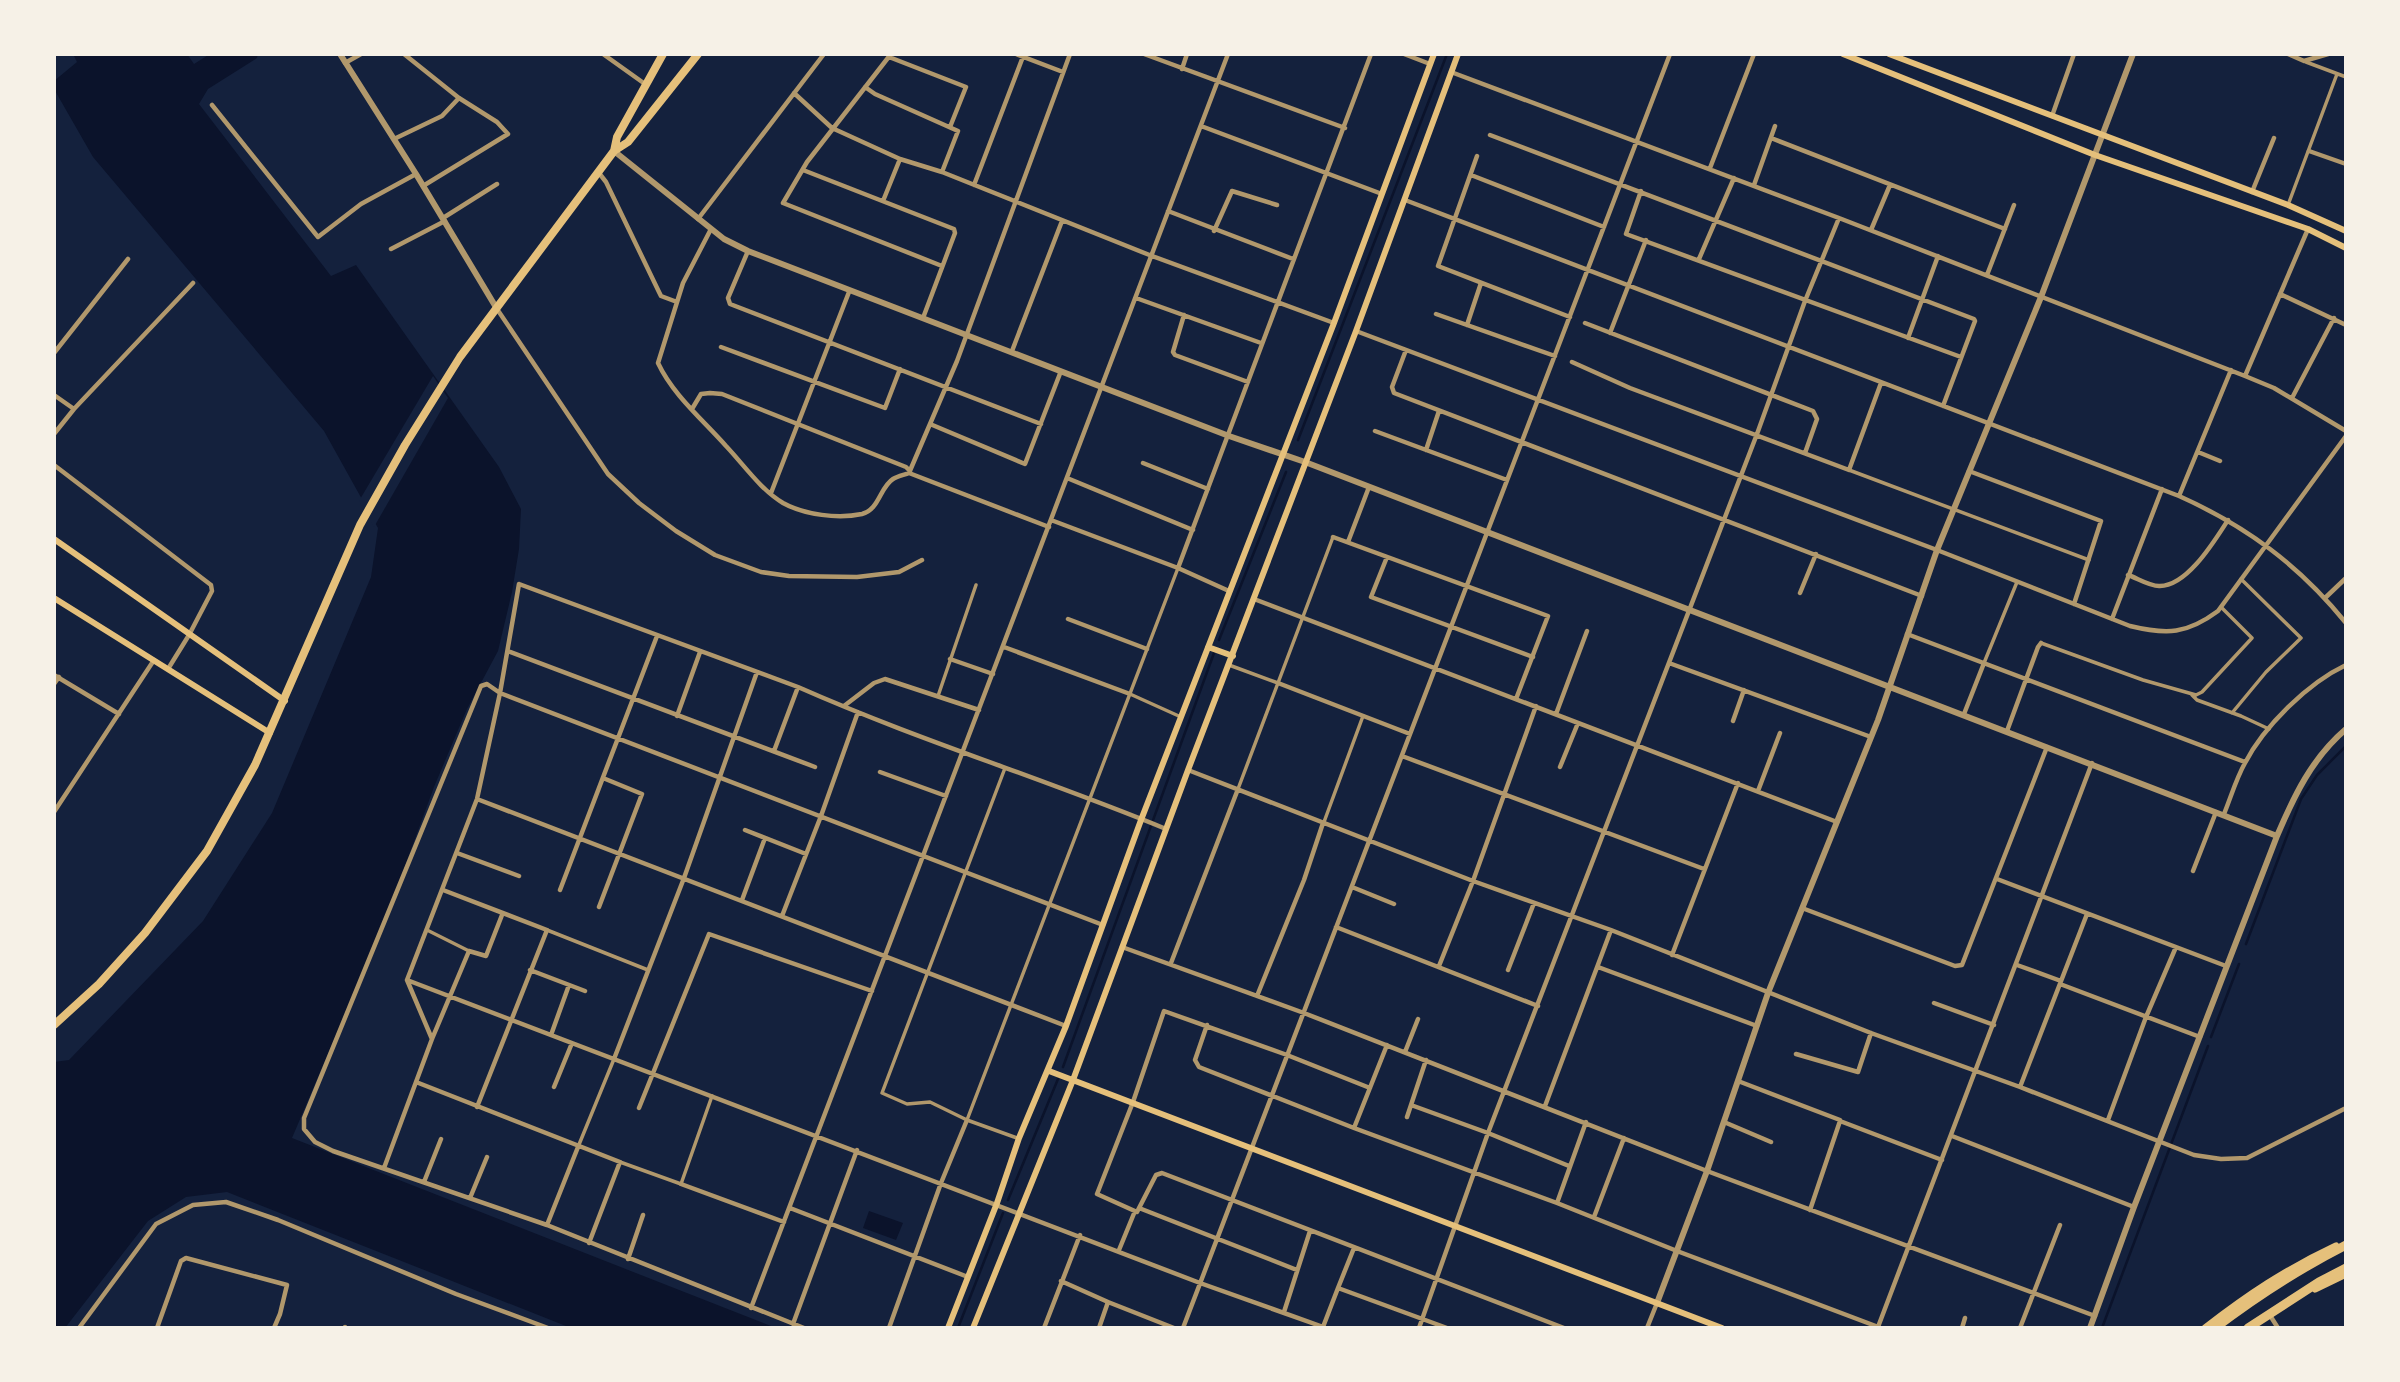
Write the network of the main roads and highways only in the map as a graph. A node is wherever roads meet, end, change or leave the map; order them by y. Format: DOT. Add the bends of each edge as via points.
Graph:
graph roads {
  1 [pos="663,54"];
  2 [pos="698,54"];
  3 [pos="1434,54"];
  4 [pos="1458,54"];
  5 [pos="1843,54"];
  6 [pos="1894,55"];
  7 [pos="614,152"];
  8 [pos="2189,168"];
  9 [pos="2183,185"];
  10 [pos="2346,231"];
  11 [pos="2346,248"];
  12 [pos="54,539"];
  13 [pos="54,598"];
  14 [pos="1208,647"];
  15 [pos="1233,656"];
  16 [pos="285,701"];
  17 [pos="270,733"];
  18 [pos="54,1025"];
  19 [pos="1049,1070"];
  20 [pos="1073,1080"];
  21 [pos="2346,1243"];
  22 [pos="2346,1268"];
  23 [pos="2346,1274"];
  24 [pos="948,1328"];
  25 [pos="973,1328"];
  26 [pos="1722,1328"];
  27 [pos="2204,1328"];
  28 [pos="2215,1328"];
  29 [pos="2248,1328"];
  30 [pos="2256,1328"];
  1 -- 7 [label="highway" via="617,137"];
  2 -- 7 [label="highway" via="628,142"];
  3 -- 14 [label="main road"];
  4 -- 15 [label="main road"];
  5 -- 9 [label="main road" via="2095,155"];
  6 -- 8 [label="main road"];
  7 -- 16 [label="highway" via="440,387 360,525"];
  8 -- 9 [label="main road"];
  8 -- 10 [label="main road"];
  9 -- 11 [label="main road" via="2308,229"];
  12 -- 16 [label="main road"];
  13 -- 17 [label="main road"];
  14 -- 15 [label="main road"];
  14 -- 19 [label="main road"];
  15 -- 20 [label="main road"];
  16 -- 17 [label="highway"];
  17 -- 18 [label="highway" via="242,792 187,880 123,959"];
  19 -- 20 [label="main road"];
  19 -- 24 [label="main road"];
  20 -- 25 [label="main road"];
  20 -- 26 [label="main road"];
  21 -- 27 [label="main road" via="2256,1289"];
  21 -- 28 [label="highway" via="2257,1295"];
  22 -- 29 [label="highway"];
  23 -- 30 [label="main road"];
}
